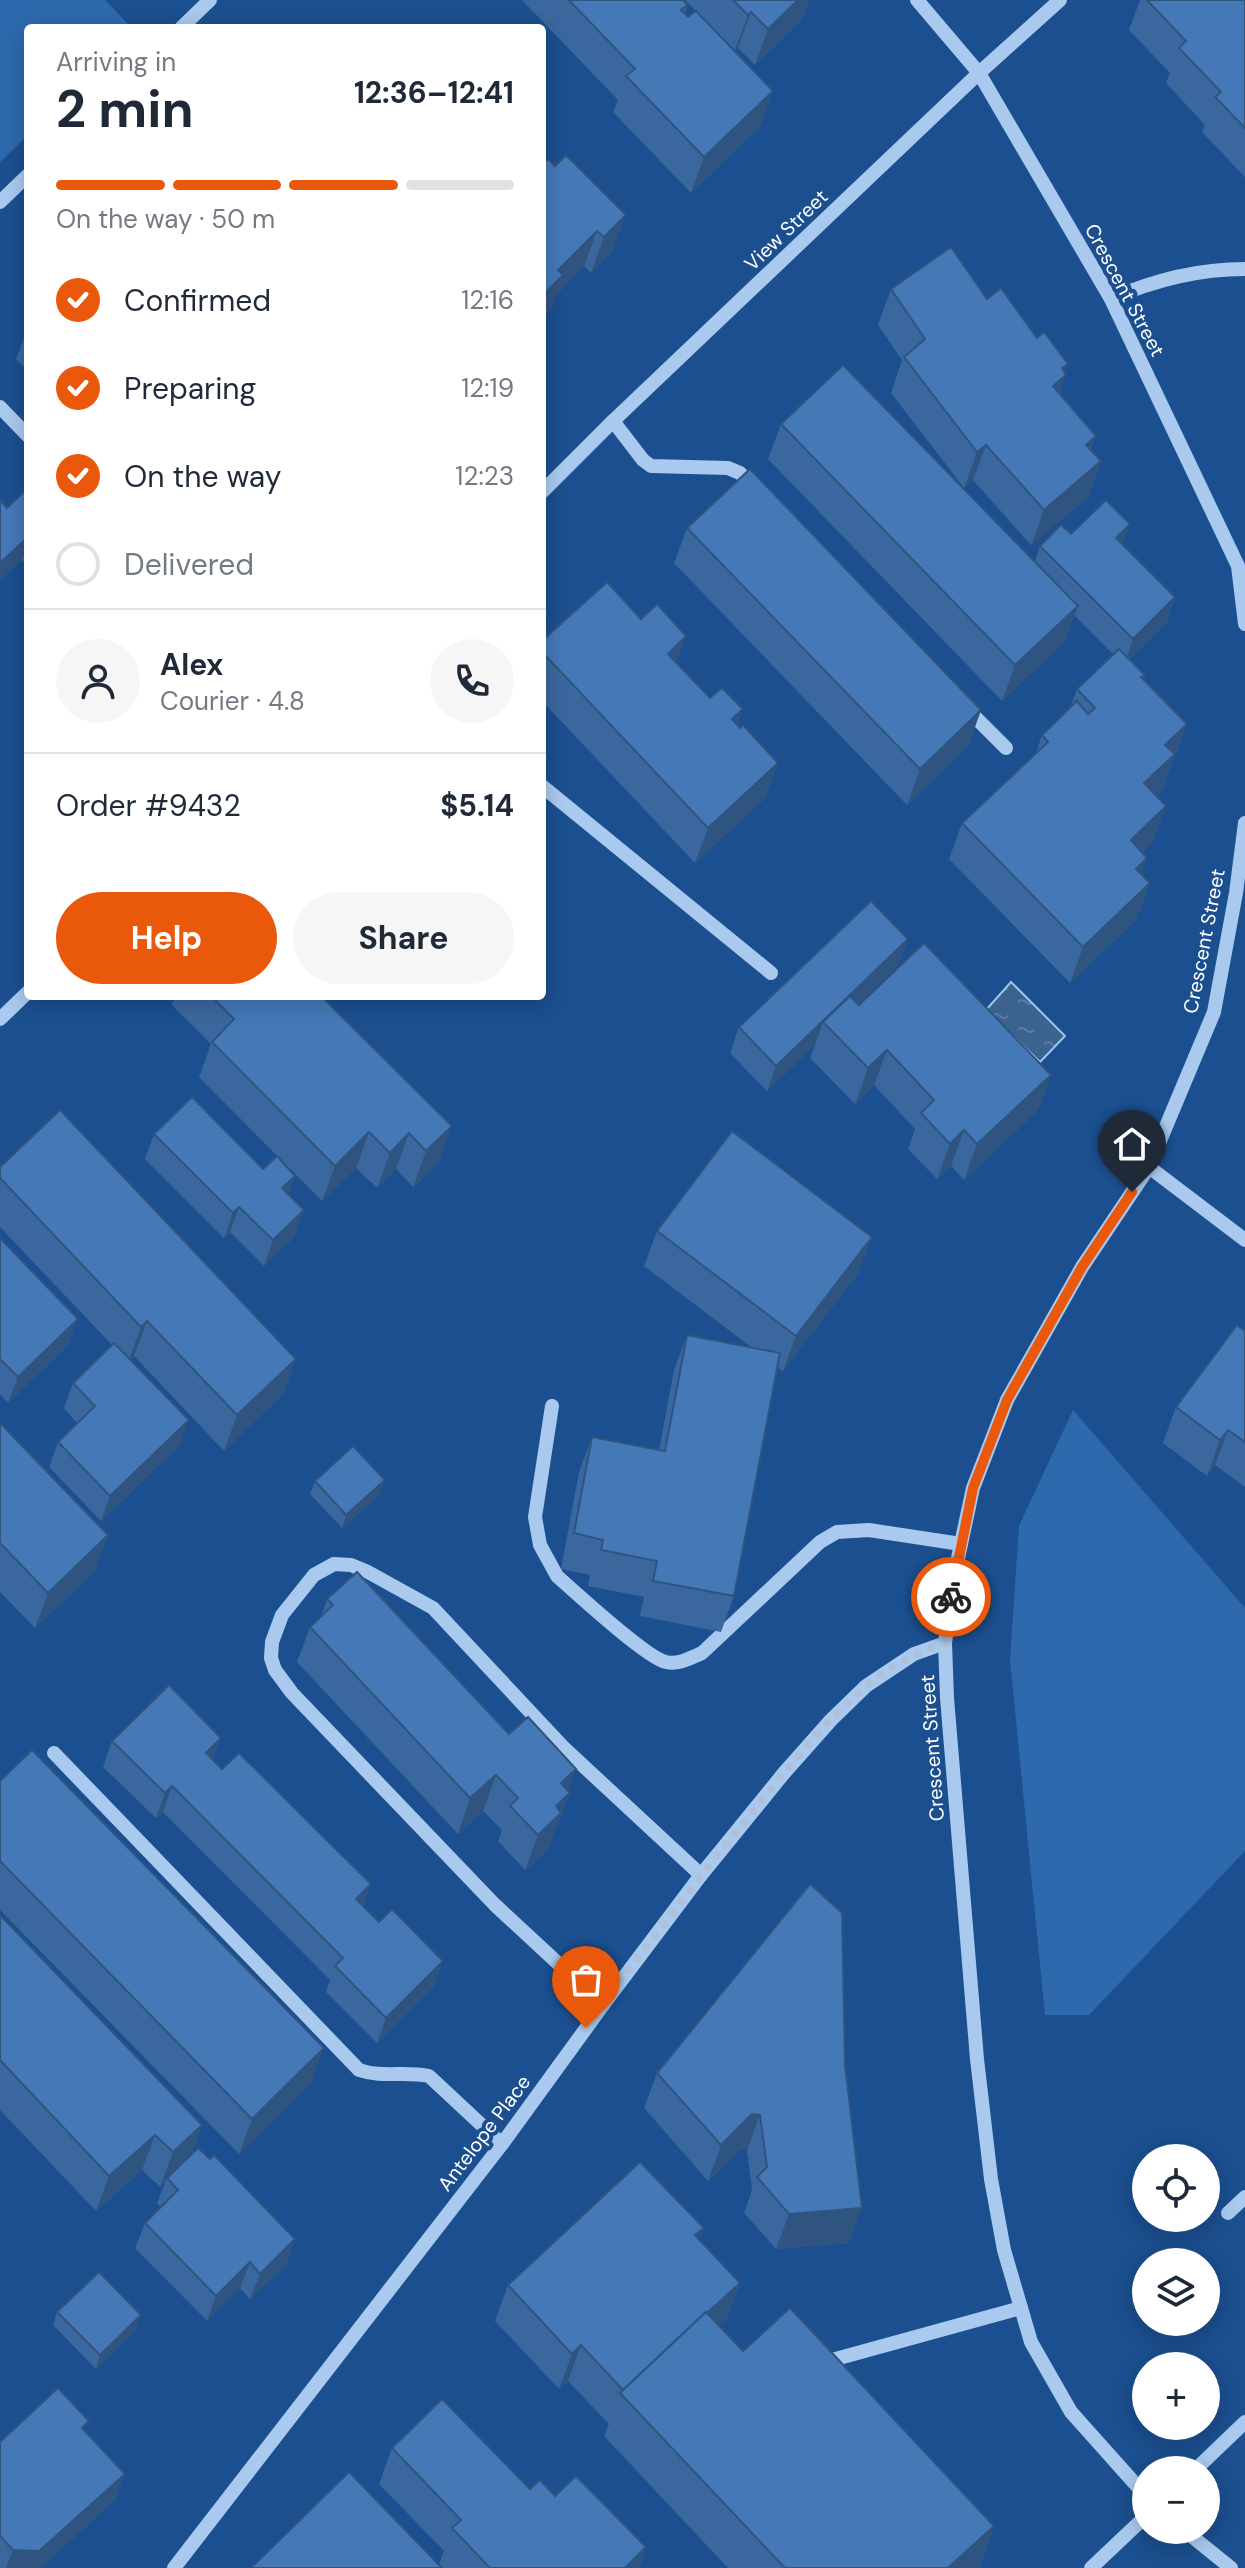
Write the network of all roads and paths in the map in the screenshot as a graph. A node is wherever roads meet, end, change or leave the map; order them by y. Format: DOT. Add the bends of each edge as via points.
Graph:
graph roads {
  1 [pos="210,0"];
  2 [pos="917,0"];
  3 [pos="1060,0"];
  4 [pos="185,24"];
  5 [pos="979,73"];
  6 [pos="24,179"];
  7 [pos="0,202"];
  8 [pos="1245,269"];
  9 [pos="1111,299"];
  10 [pos="0,407"];
  11 [pos="613,421"];
  12 [pos="24,432"];
  13 [pos="546,488"];
  14 [pos="762,496"];
  15 [pos="1241,567"];
  16 [pos="1245,624"];
  17 [pos="950,691"];
  18 [pos="1006,748"];
  19 [pos="546,789"];
  20 [pos="1245,823"];
  21 [pos="771,973"];
  22 [pos="24,996"];
  23 [pos="0,1019"];
  24 [pos="1149,1167"];
  25 [pos="1245,1240"];
  26 [pos="552,1406"];
  27 [pos="961,1544"];
  28 [pos="945,1643"];
  29 [pos="54,1753"];
  30 [pos="701,1875"];
  31 [pos="603,2005"];
  32 [pos="502,2144"];
  33 [pos="1245,2197"];
  34 [pos="1228,2213"];
  35 [pos="1021,2308"];
  36 [pos="811,2365"];
  37 [pos="1245,2422"];
  38 [pos="1210,2456"];
  39 [pos="1132,2480"];
  40 [pos="1132,2529"];
  41 [pos="1201,2544"];
  42 [pos="174,2568"];
  43 [pos="1091,2568"];
  44 [pos="1231,2568"];
  1 -- 4 [label="street"];
  2 -- 5 [label="street, Crescent Street"];
  3 -- 5 [label="street, View Street"];
  5 -- 9 [label="street, Crescent Street"];
  5 -- 11 [label="street, View Street"];
  6 -- 7 [label="street"];
  8 -- 9 [label="street" via="1174,277"];
  9 -- 15 [label="street, Crescent Street"];
  10 -- 12 [label="street"];
  11 -- 13 [label="street, View Street"];
  11 -- 14 [label="street" via="651,466 728,468"];
  15 -- 16 [label="street, Crescent Street"];
  17 -- 18 [label="street"];
  19 -- 21 [label="street"];
  20 -- 24 [label="street, Crescent Street" via="1214,1012"];
  22 -- 23 [label="street"];
  24 -- 25 [label="street"];
  24 -- 27 [label="street, Crescent Street" via="1082,1267 1007,1400 973,1488"];
  26 -- 27 [label="street" via="535,1517 547,1562 557,1576 664,1662 681,1663 702,1653 837,1532 869,1530"];
  27 -- 28 [label="street, Crescent Street"];
  28 -- 30 [label="street, Antelope Place" via="914,1654 866,1686 784,1773"];
  28 -- 35 [label="street, Crescent Street" via="977,2059 991,2179"];
  29 -- 32 [label="street" via="359,2070 429,2076"];
  30 -- 31 [label="street, Antelope Place"];
  30 -- 31 [label="street" via="564,1748 433,1608 368,1572 334,1564 314,1575 282,1615 271,1658 292,1693 495,1905"];
  31 -- 32 [label="street, Antelope Place"];
  32 -- 42 [label="street, Antelope Place"];
  33 -- 34 [label="street"];
  35 -- 36 [label="street"];
  35 -- 39 [label="street, Crescent Street" via="1031,2342 1071,2412"];
  37 -- 38 [label="street"];
  40 -- 43 [label="street"];
  41 -- 44 [label="street"];
}
